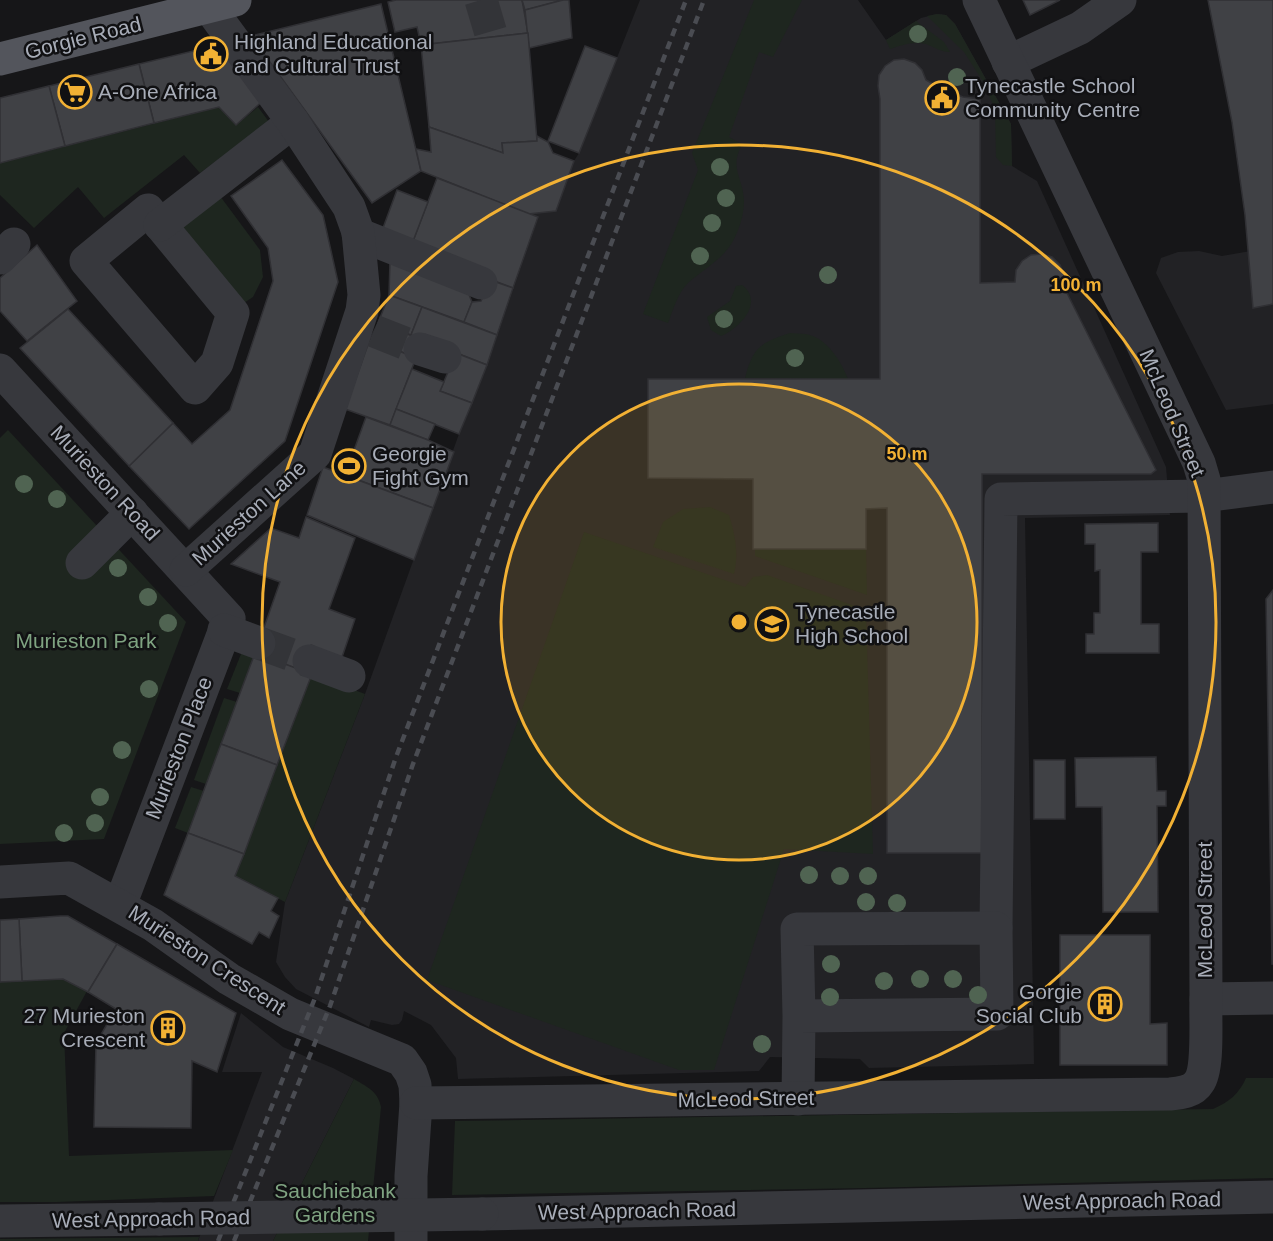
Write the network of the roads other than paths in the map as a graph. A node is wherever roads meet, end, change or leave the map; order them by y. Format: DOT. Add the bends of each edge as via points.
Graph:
graph roads {
  1 [pos="979,0"];
  2 [pos="1120,0"];
  3 [pos="222,4"];
  4 [pos="0,59"];
  5 [pos="1008,62"];
  6 [pos="293,122"];
  7 [pos="160,225"];
  8 [pos="358,234"];
  9 [pos="481,283"];
  10 [pos="4,384"];
  11 [pos="1273,487"];
  12 [pos="1204,496"];
  13 [pos="132,513"];
  14 [pos="82,563"];
  15 [pos="186,570"];
  16 [pos="224,630"];
  17 [pos="259,643"];
  18 [pos="309,661"];
  19 [pos="349,676"];
  20 [pos="0,882"];
  21 [pos="120,905"];
  22 [pos="996,928"];
  23 [pos="1273,998"];
  24 [pos="1206,999"];
  25 [pos="799,1016"];
  26 [pos="798,1099"];
  27 [pos="416,1103"];
  28 [pos="1273,1197"];
  29 [pos="0,1221"];
  30 [pos="411,1241"];
  1 -- 5 [label="street, McLeod Street"];
  2 -- 5 [label="street" via="1080,28"];
  3 -- 4 [label="main road, Gorgie Road"];
  3 -- 6 [label="street, Murieston Lane"];
  5 -- 12 [label="street, McLeod Street" via="1199,463"];
  6 -- 7 [label="street"];
  6 -- 8 [label="street, Murieston Lane" via="349,207"];
  7 -- 7 [label="street" via="233,313 217,363 195,388 86,261 148,210"];
  8 -- 9 [label="street"];
  8 -- 15 [label="street, Murieston Lane" via="366,329 315,454"];
  10 -- 13 [label="street, Murieston Road"];
  11 -- 12 [label="street"];
  12 -- 22 [label="street" via="1001,499"];
  12 -- 24 [label="street, McLeod Street"];
  13 -- 14 [label="street"];
  13 -- 15 [label="street, Murieston Road"];
  15 -- 16 [label="street, Murieston Road" via="229,619"];
  16 -- 17 [label="street"];
  16 -- 21 [label="street, Murieston Place"];
  18 -- 19 [label="street"];
  20 -- 21 [label="street, Murieston Crescent" via="69,878"];
  21 -- 27 [label="street, Murieston Crescent" via="229,979 290,1014 402,1060 415,1085"];
  22 -- 25 [label="street" via="997,1014"];
  22 -- 25 [label="street" via="796,929"];
  23 -- 24 [label="street"];
  24 -- 26 [label="street, McLeod Street" via="1204,1071 1199,1083 1187,1092"];
  25 -- 26 [label="street"];
  26 -- 27 [label="street, McLeod Street"];
  27 -- 30 [label="street, Murieston Crescent"];
  28 -- 29 [label="street, West Approach Road, bridge"];
}
